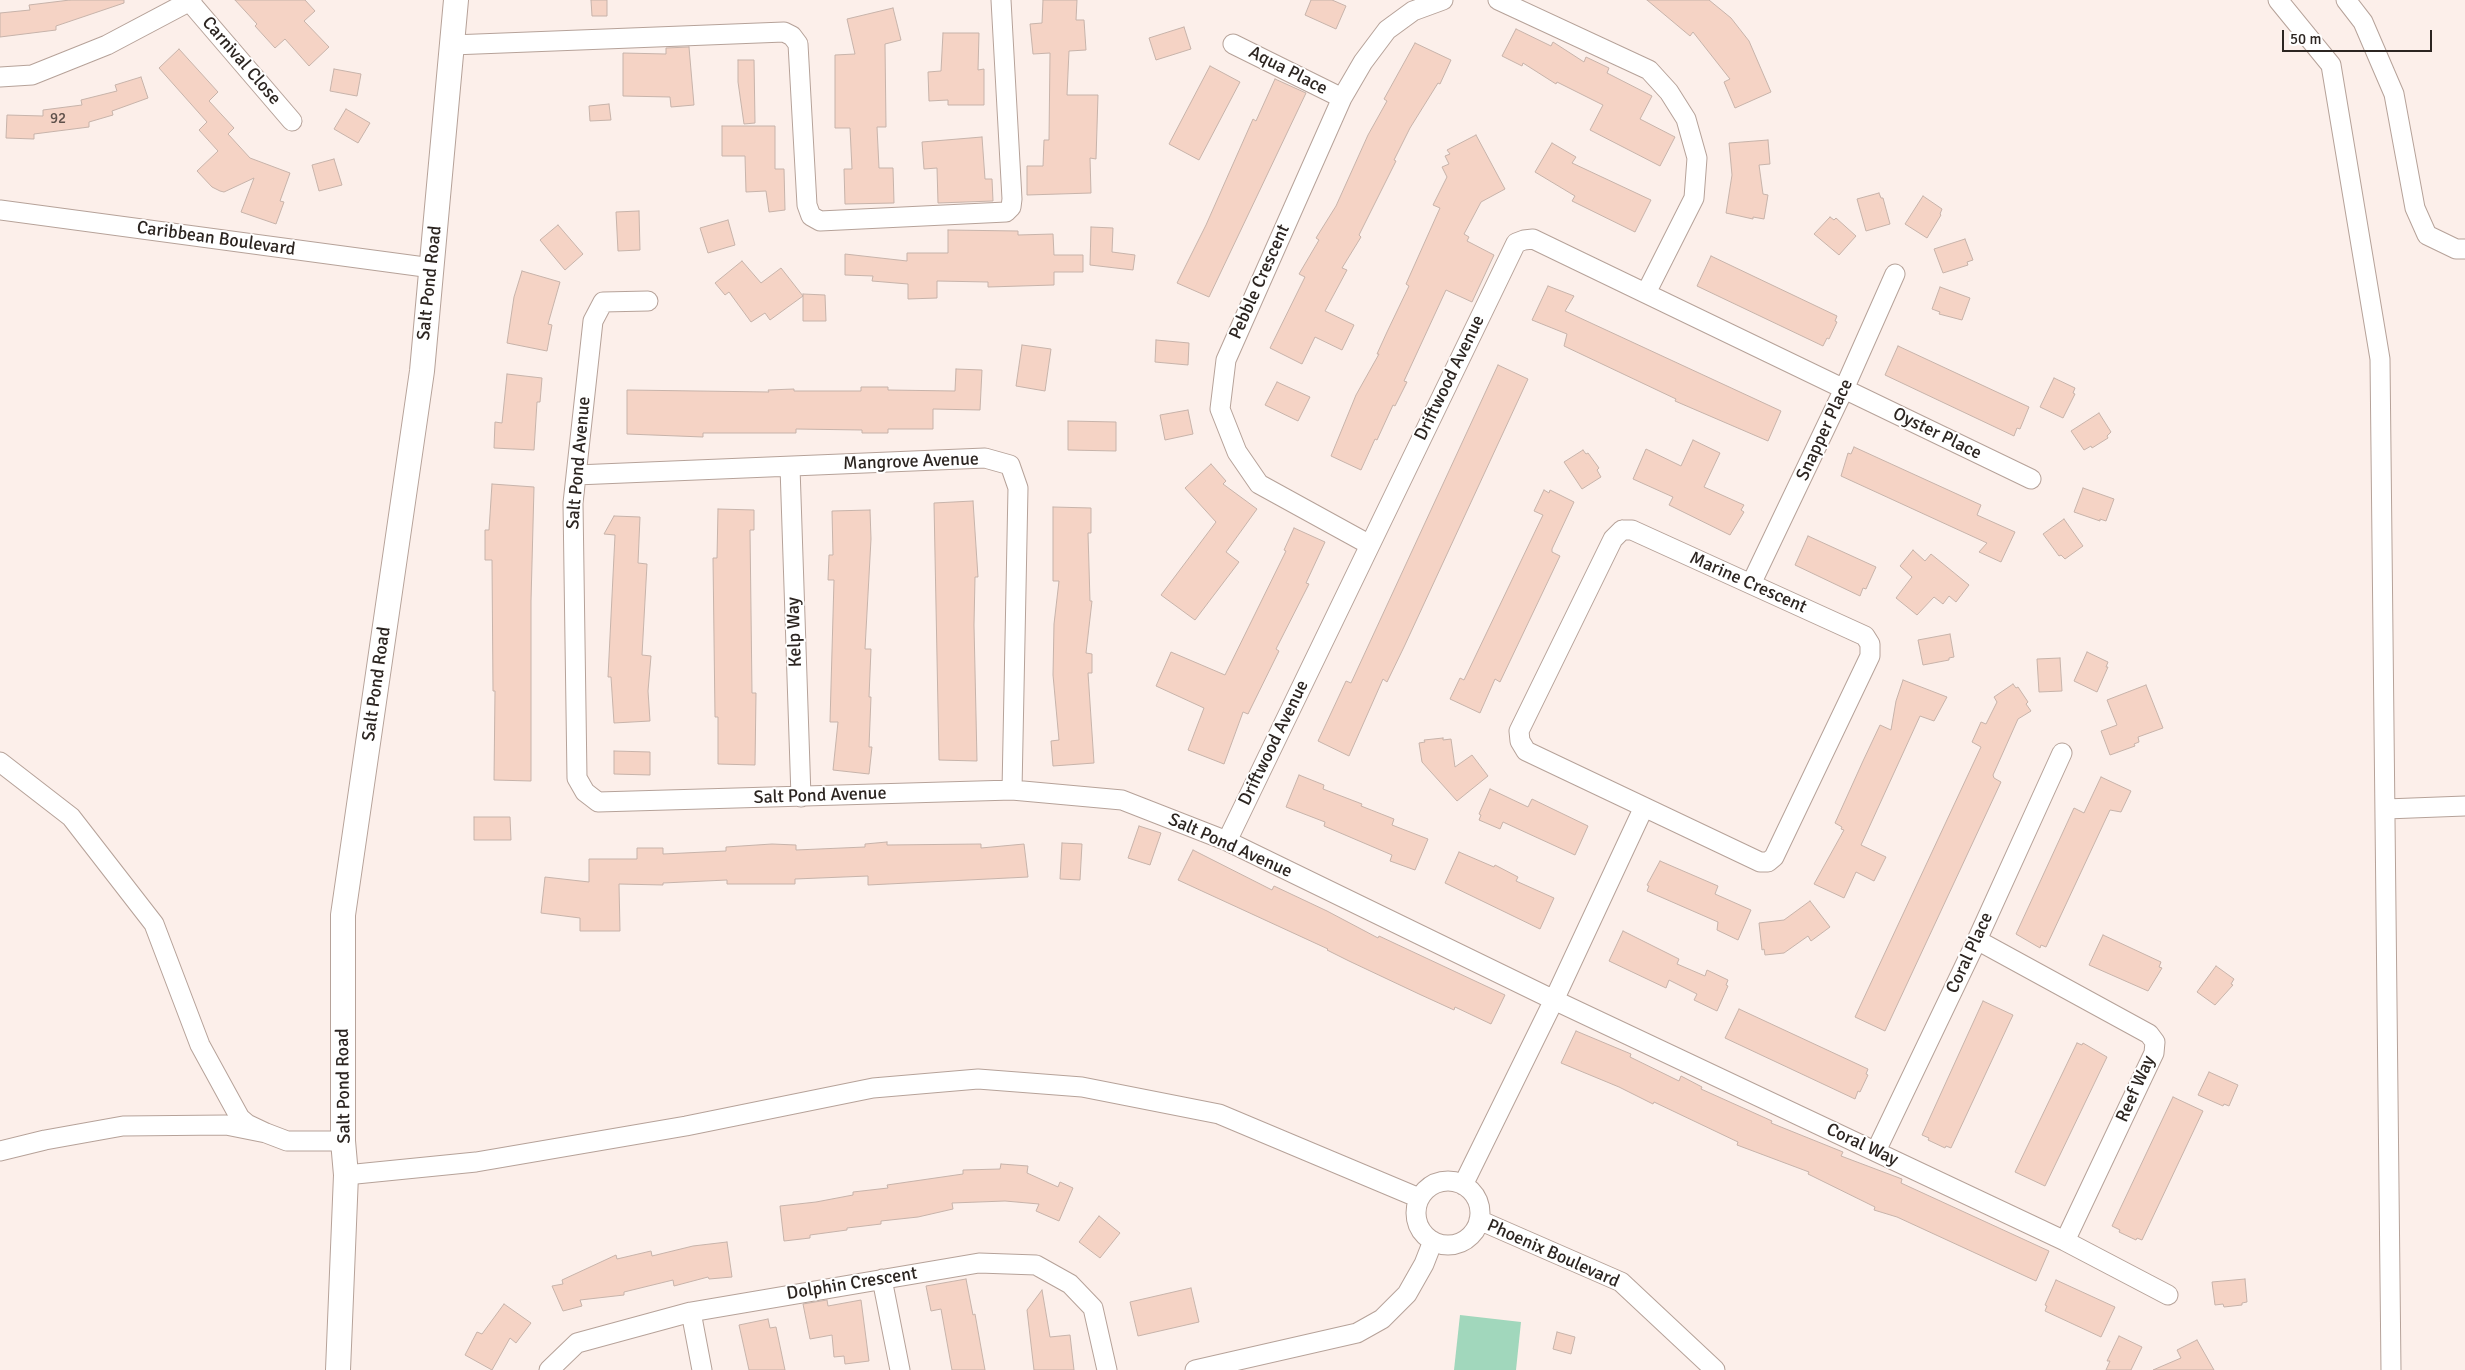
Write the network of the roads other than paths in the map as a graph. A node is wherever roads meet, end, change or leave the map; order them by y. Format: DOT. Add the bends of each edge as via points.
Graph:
graph roads {
  1 [pos="456,0"];
  2 [pos="1001,0"];
  3 [pos="1443,0"];
  4 [pos="1498,0"];
  5 [pos="2278,0"];
  6 [pos="2346,0"];
  7 [pos="191,1"];
  8 [pos="1233,44"];
  9 [pos="452,45"];
  10 [pos="0,77"];
  11 [pos="1342,98"];
  12 [pos="292,121"];
  13 [pos="0,210"];
  14 [pos="2465,249"];
  15 [pos="432,268"];
  16 [pos="1895,274"];
  17 [pos="1646,293"];
  18 [pos="648,301"];
  19 [pos="1844,389"];
  20 [pos="790,467"];
  21 [pos="576,475"];
  22 [pos="2031,479"];
  23 [pos="1370,545"];
  24 [pos="1751,584"];
  25 [pos="2062,753"];
  26 [pos="0,762"];
  27 [pos="1012,790"];
  28 [pos="801,797"];
  29 [pos="2465,806"];
  30 [pos="1644,807"];
  31 [pos="2386,810"];
  32 [pos="1227,841"];
  33 [pos="1977,940"];
  34 [pos="1554,1000"];
  35 [pos="266,1133"];
  36 [pos="343,1141"];
  37 [pos="0,1151"];
  38 [pos="1876,1151"];
  39 [pos="346,1176"];
  40 [pos="1463,1185"];
  41 [pos="1419,1198"];
  42 [pos="1479,1220"];
  43 [pos="1433,1241"];
  44 [pos="2065,1241"];
  45 [pos="882,1279"];
  46 [pos="2168,1295"];
  47 [pos="690,1312"];
  48 [pos="338,1370"];
  49 [pos="549,1370"];
  50 [pos="702,1370"];
  51 [pos="900,1370"];
  52 [pos="1107,1370"];
  53 [pos="1195,1370"];
  54 [pos="1715,1370"];
  55 [pos="2391,1370"];
  1 -- 9 [label="street, Salt Pond Road"];
  2 -- 9 [label="street" via="1012,199 1006,212 820,221 811,216 807,205 798,44 784,32"];
  3 -- 11 [label="street, Pebble Crescent" via="1413,12 1387,30 1362,62"];
  4 -- 17 [label="street" via="1649,70 1670,92 1686,119 1697,158 1694,198"];
  5 -- 31 [label="street" via="2332,65 2380,359"];
  6 -- 14 [label="street" via="2364,22 2394,94 2414,208 2427,235 2456,249"];
  7 -- 10 [label="street" via="99,48 32,74"];
  7 -- 12 [label="street, Carnival Close"];
  8 -- 11 [label="street, Aqua Place"];
  9 -- 15 [label="street, Salt Pond Road"];
  11 -- 23 [label="street, Pebble Crescent" via="1226,360 1220,409 1237,452 1259,484"];
  13 -- 15 [label="street, Caribbean Boulevard"];
  15 -- 36 [label="street, Salt Pond Road" via="419,390 343,915"];
  16 -- 19 [label="street, Snapper Place"];
  17 -- 19 [label="street, Driftwood Avenue"];
  17 -- 23 [label="street, Driftwood Avenue" via="1534,239 1516,243"];
  18 -- 21 [label="street, Salt Pond Avenue" via="603,302 593,321"];
  19 -- 22 [label="street, Oyster Place"];
  19 -- 24 [label="street, Snapper Place"];
  20 -- 21 [label="street, Mangrove Avenue"];
  20 -- 27 [label="street, Mangrove Avenue" via="985,458 1010,465 1018,488"];
  20 -- 28 [label="street, Kelp Way"];
  21 -- 28 [label="street, Salt Pond Avenue" via="573,503 577,778 586,792 598,802"];
  23 -- 32 [label="street, Driftwood Avenue"];
  24 -- 30 [label="street, Marine Crescent" via="1865,636 1870,644 1870,656 1774,857 1768,862 1760,862"];
  24 -- 30 [label="street, Marine Crescent" via="1632,530 1622,530 1614,539 1519,731 1526,751"];
  25 -- 33 [label="street, Coral Place"];
  26 -- 35 [label="street" via="71,817 154,924 200,1045 240,1118"];
  27 -- 28 [label="street, Salt Pond Avenue"];
  27 -- 32 [label="street, Salt Pond Avenue" via="1122,800"];
  29 -- 31 [label="street"];
  30 -- 34 [label="street"];
  31 -- 55 [label="street"];
  32 -- 34 [label="street, Salt Pond Avenue"];
  33 -- 38 [label="street, Coral Place"];
  33 -- 44 [label="street, Reef Way" via="2149,1034 2155,1042 2154,1052"];
  34 -- 38 [label="street, Coral Way"];
  34 -- 40 [label="street"];
  35 -- 36 [label="street" via="286,1141"];
  35 -- 37 [label="street" via="226,1125 123,1126"];
  36 -- 39 [label="street, Salt Pond Road"];
  38 -- 44 [label="street, Coral Way"];
  39 -- 41 [label="street" via="476,1162 686,1126 873,1088 978,1080 1082,1087 1219,1114"];
  39 -- 48 [label="street, Salt Pond Road"];
  40 -- 41 [label="street" via="1446,1180 1438,1182"];
  40 -- 42 [label="street" via="1479,1204"];
  41 -- 43 [label="street" via="1416,1208 1419,1227"];
  42 -- 43 [label="street" via="1469,1237 1461,1242 1442,1244"];
  42 -- 54 [label="street, Phoenix Boulevard" via="1621,1282"];
  43 -- 53 [label="street" via="1407,1294 1382,1319 1357,1333"];
  44 -- 46 [label="street, Coral Way"];
  45 -- 47 [label="street, Dolphin Crescent"];
  45 -- 51 [label="street"];
  45 -- 52 [label="street, Dolphin Crescent" via="979,1263 1036,1265 1070,1284 1093,1308"];
  47 -- 49 [label="street, Dolphin Crescent" via="577,1343"];
  47 -- 50 [label="street"];
}
